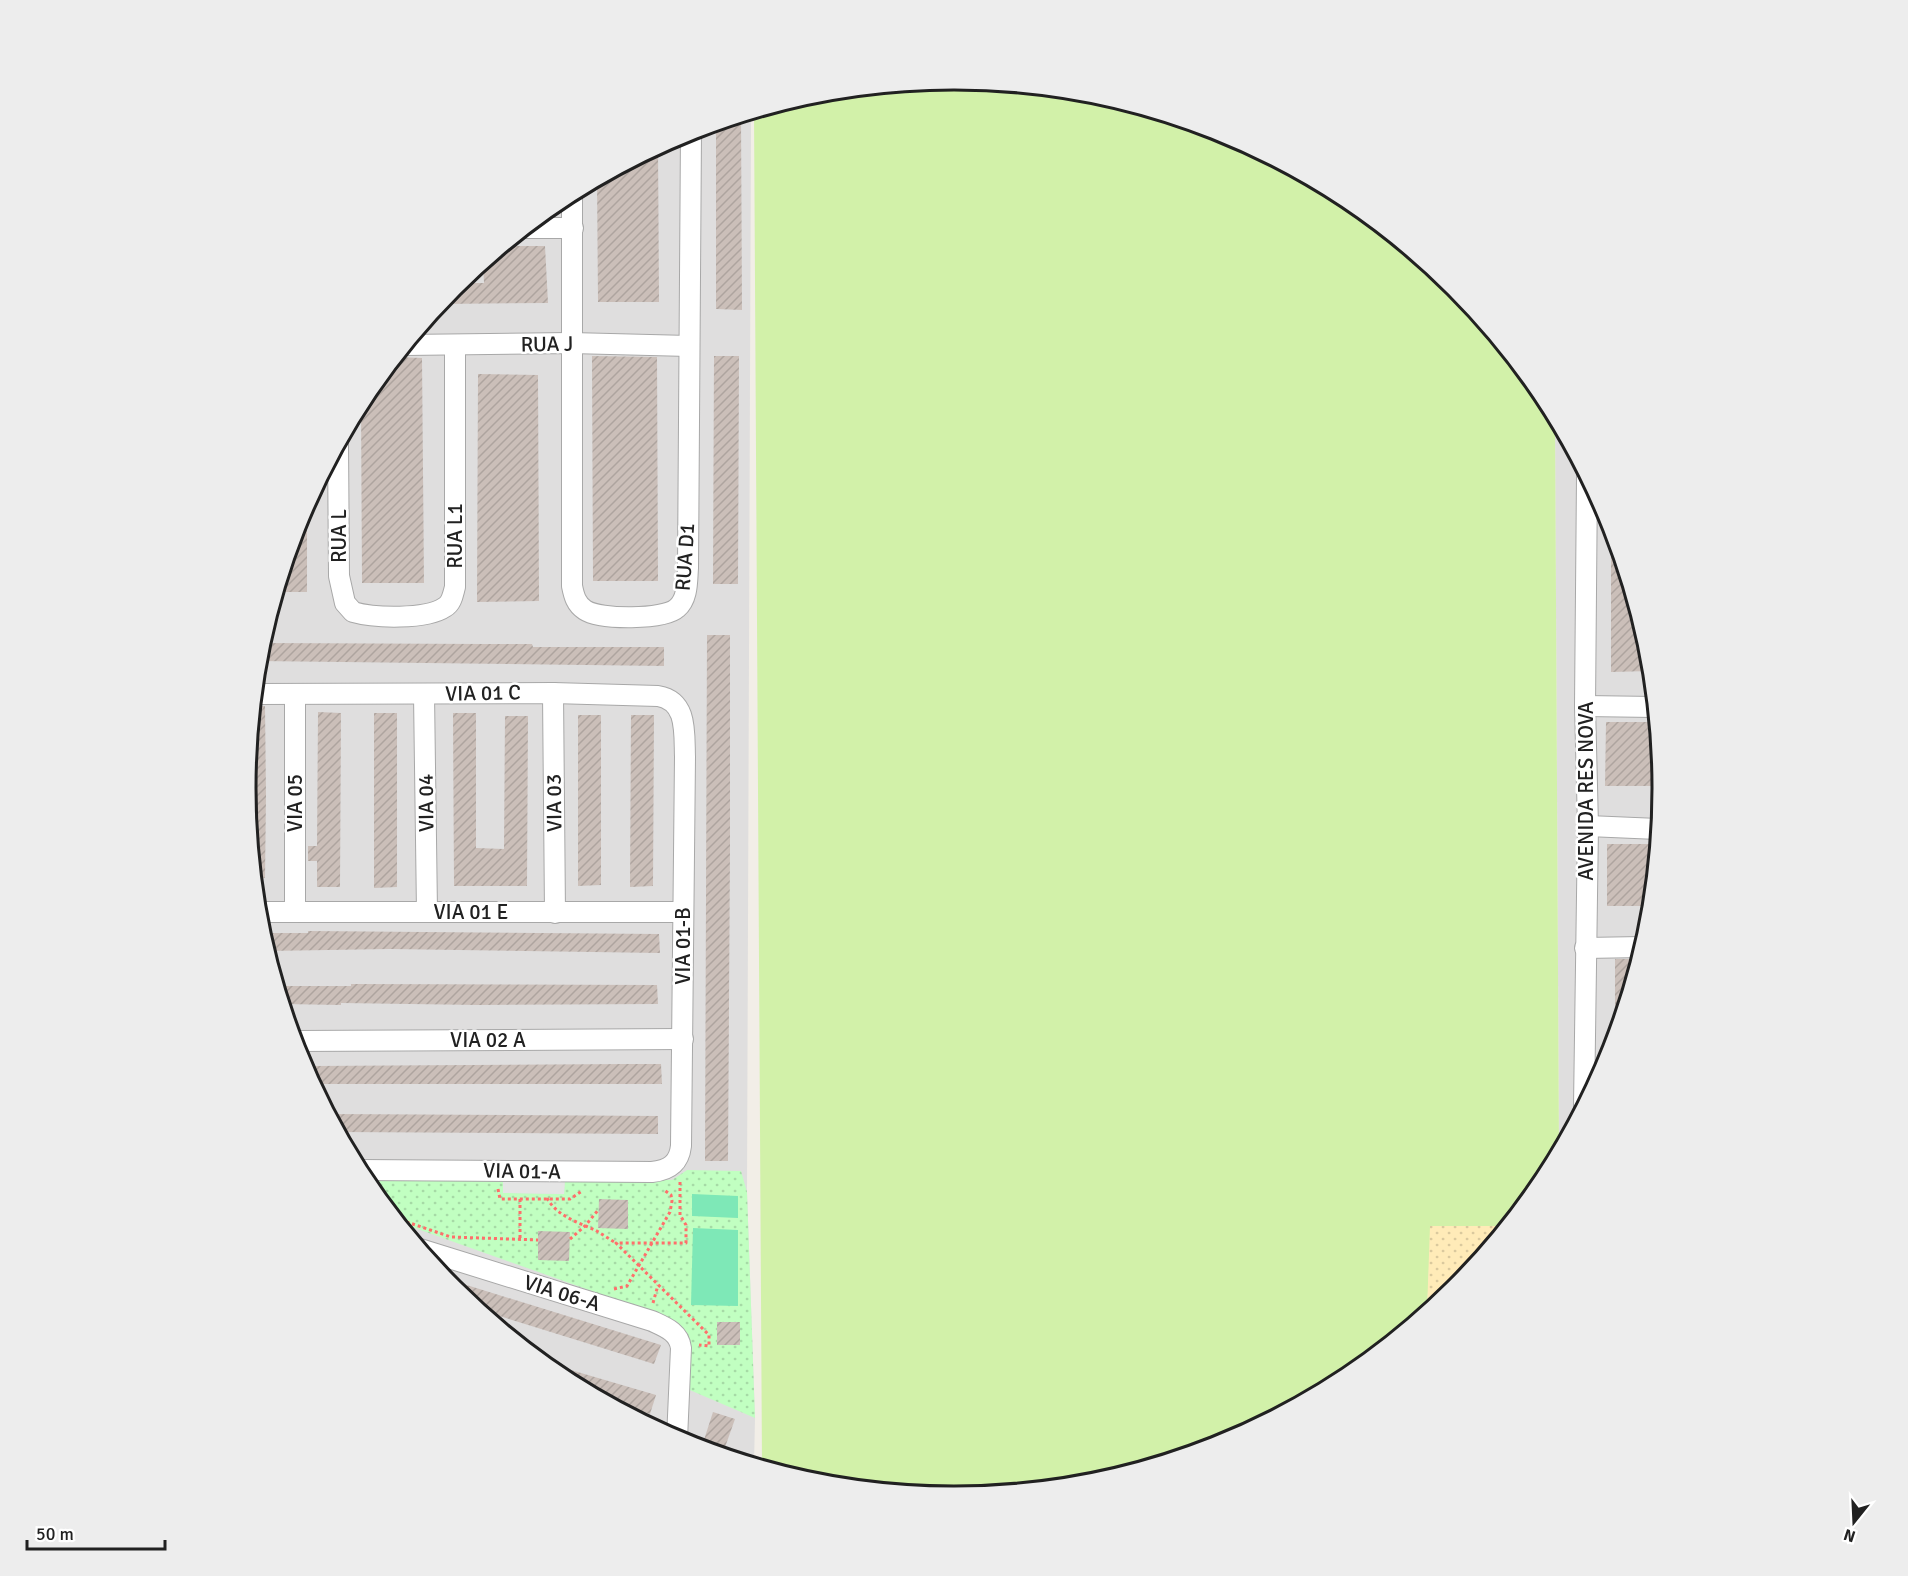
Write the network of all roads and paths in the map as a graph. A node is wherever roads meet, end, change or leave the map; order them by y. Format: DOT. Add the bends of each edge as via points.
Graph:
graph roads {
  1 [pos="691,142"];
  2 [pos="572,204"];
  3 [pos="538,228"];
  4 [pos="573,228"];
  5 [pos="571,343"];
  6 [pos="415,345"];
  7 [pos="455,345"];
  8 [pos="689,346"];
  9 [pos="338,461"];
  10 [pos="1587,494"];
  11 [pos="342,592"];
  12 [pos="553,693"];
  13 [pos="262,694"];
  14 [pos="295,694"];
  15 [pos="424,694"];
  16 [pos="1585,706"];
  17 [pos="1647,707"];
  18 [pos="684,736"];
  19 [pos="1588,826"];
  20 [pos="1651,829"];
  21 [pos="267,912"];
  22 [pos="295,912"];
  23 [pos="427,912"];
  24 [pos="683,912"];
  25 [pos="555,913"];
  26 [pos="1633,947"];
  27 [pos="1585,948"];
  28 [pos="682,1039"];
  29 [pos="304,1041"];
  30 [pos="1584,1088"];
  31 [pos="680,1156"];
  32 [pos="370,1170"];
  33 [pos="497,1186"];
  34 [pos="659,1188"];
  35 [pos="585,1189"];
  36 [pos="547,1198"];
  37 [pos="520,1199"];
  38 [pos="599,1209"];
  39 [pos="585,1226"];
  40 [pos="453,1238"];
  41 [pos="520,1239"];
  42 [pos="570,1239"];
  43 [pos="538,1240"];
  44 [pos="616,1243"];
  45 [pos="653,1243"];
  46 [pos="434,1253"];
  47 [pos="638,1265"];
  48 [pos="658,1285"];
  49 [pos="627,1287"];
  50 [pos="651,1309"];
  51 [pos="688,1352"];
  52 [pos="678,1429"];
  1 -- 8 [label="street, RUA D1"];
  2 -- 4 [label="street, RUA D1"];
  3 -- 4 [label="street"];
  4 -- 5 [label="street, RUA D1"];
  5 -- 7 [label="street, RUA J"];
  5 -- 8 [label="street, RUA J"];
  5 -- 8 [label="street, RUA D1" via="572,586 576,602 587,612 631,617 672,611 685,598"];
  6 -- 7 [label="street, RUA J"];
  7 -- 11 [label="street, RUA L1" via="456,572 450,603 426,614 361,614 350,610"];
  9 -- 11 [label="street, RUA L"];
  10 -- 16 [label="street, AVENIDA RES NOVA"];
  12 -- 15 [label="street, VIA 01 C"];
  12 -- 18 [label="street, VIA 01 C" via="663,697 677,705"];
  12 -- 25 [label="street, VIA 03"];
  13 -- 14 [label="street, VIA 01 C"];
  14 -- 15 [label="street, VIA 01 C"];
  14 -- 22 [label="street, VIA 05"];
  15 -- 23 [label="street, VIA 04"];
  16 -- 17 [label="street"];
  16 -- 19 [label="street, AVENIDA RES NOVA"];
  18 -- 24 [label="street, VIA 01-B"];
  19 -- 20 [label="street"];
  19 -- 27 [label="street, AVENIDA RES NOVA"];
  21 -- 22 [label="street, VIA 01 E"];
  22 -- 23 [label="street, VIA 01 E"];
  23 -- 25 [label="street, VIA 01 E"];
  24 -- 25 [label="street, VIA 01 E"];
  24 -- 28 [label="street, VIA 01-B"];
  26 -- 27 [label="street"];
  27 -- 30 [label="street, AVENIDA RES NOVA"];
  28 -- 29 [label="street, VIA 02 A"];
  28 -- 31 [label="street, VIA 01-B"];
  31 -- 32 [label="street, VIA 01-A" via="672,1166 652,1172"];
  31 -- 45 [label="path" via="680,1215 686,1225 686,1243"];
  33 -- 37 [label="path" via="500,1199"];
  34 -- 45 [label="path" via="671,1195 672,1202"];
  35 -- 36 [label="path" via="570,1199"];
  36 -- 37 [label="path"];
  36 -- 39 [label="path" via="552,1208"];
  37 -- 41 [label="path"];
  38 -- 39 [label="path"];
  39 -- 42 [label="path"];
  39 -- 44 [label="path"];
  40 -- 41 [label="path"];
  41 -- 43 [label="path"];
  44 -- 45 [label="path"];
  44 -- 47 [label="path"];
  45 -- 47 [label="path"];
  46 -- 51 [label="street, VIA 06-A" via="652,1321 667,1328"];
  47 -- 48 [label="path"];
  47 -- 49 [label="path"];
  48 -- 50 [label="path"];
  48 -- 51 [label="path" via="709,1335 709,1346"];
  51 -- 52 [label="street"];
}
